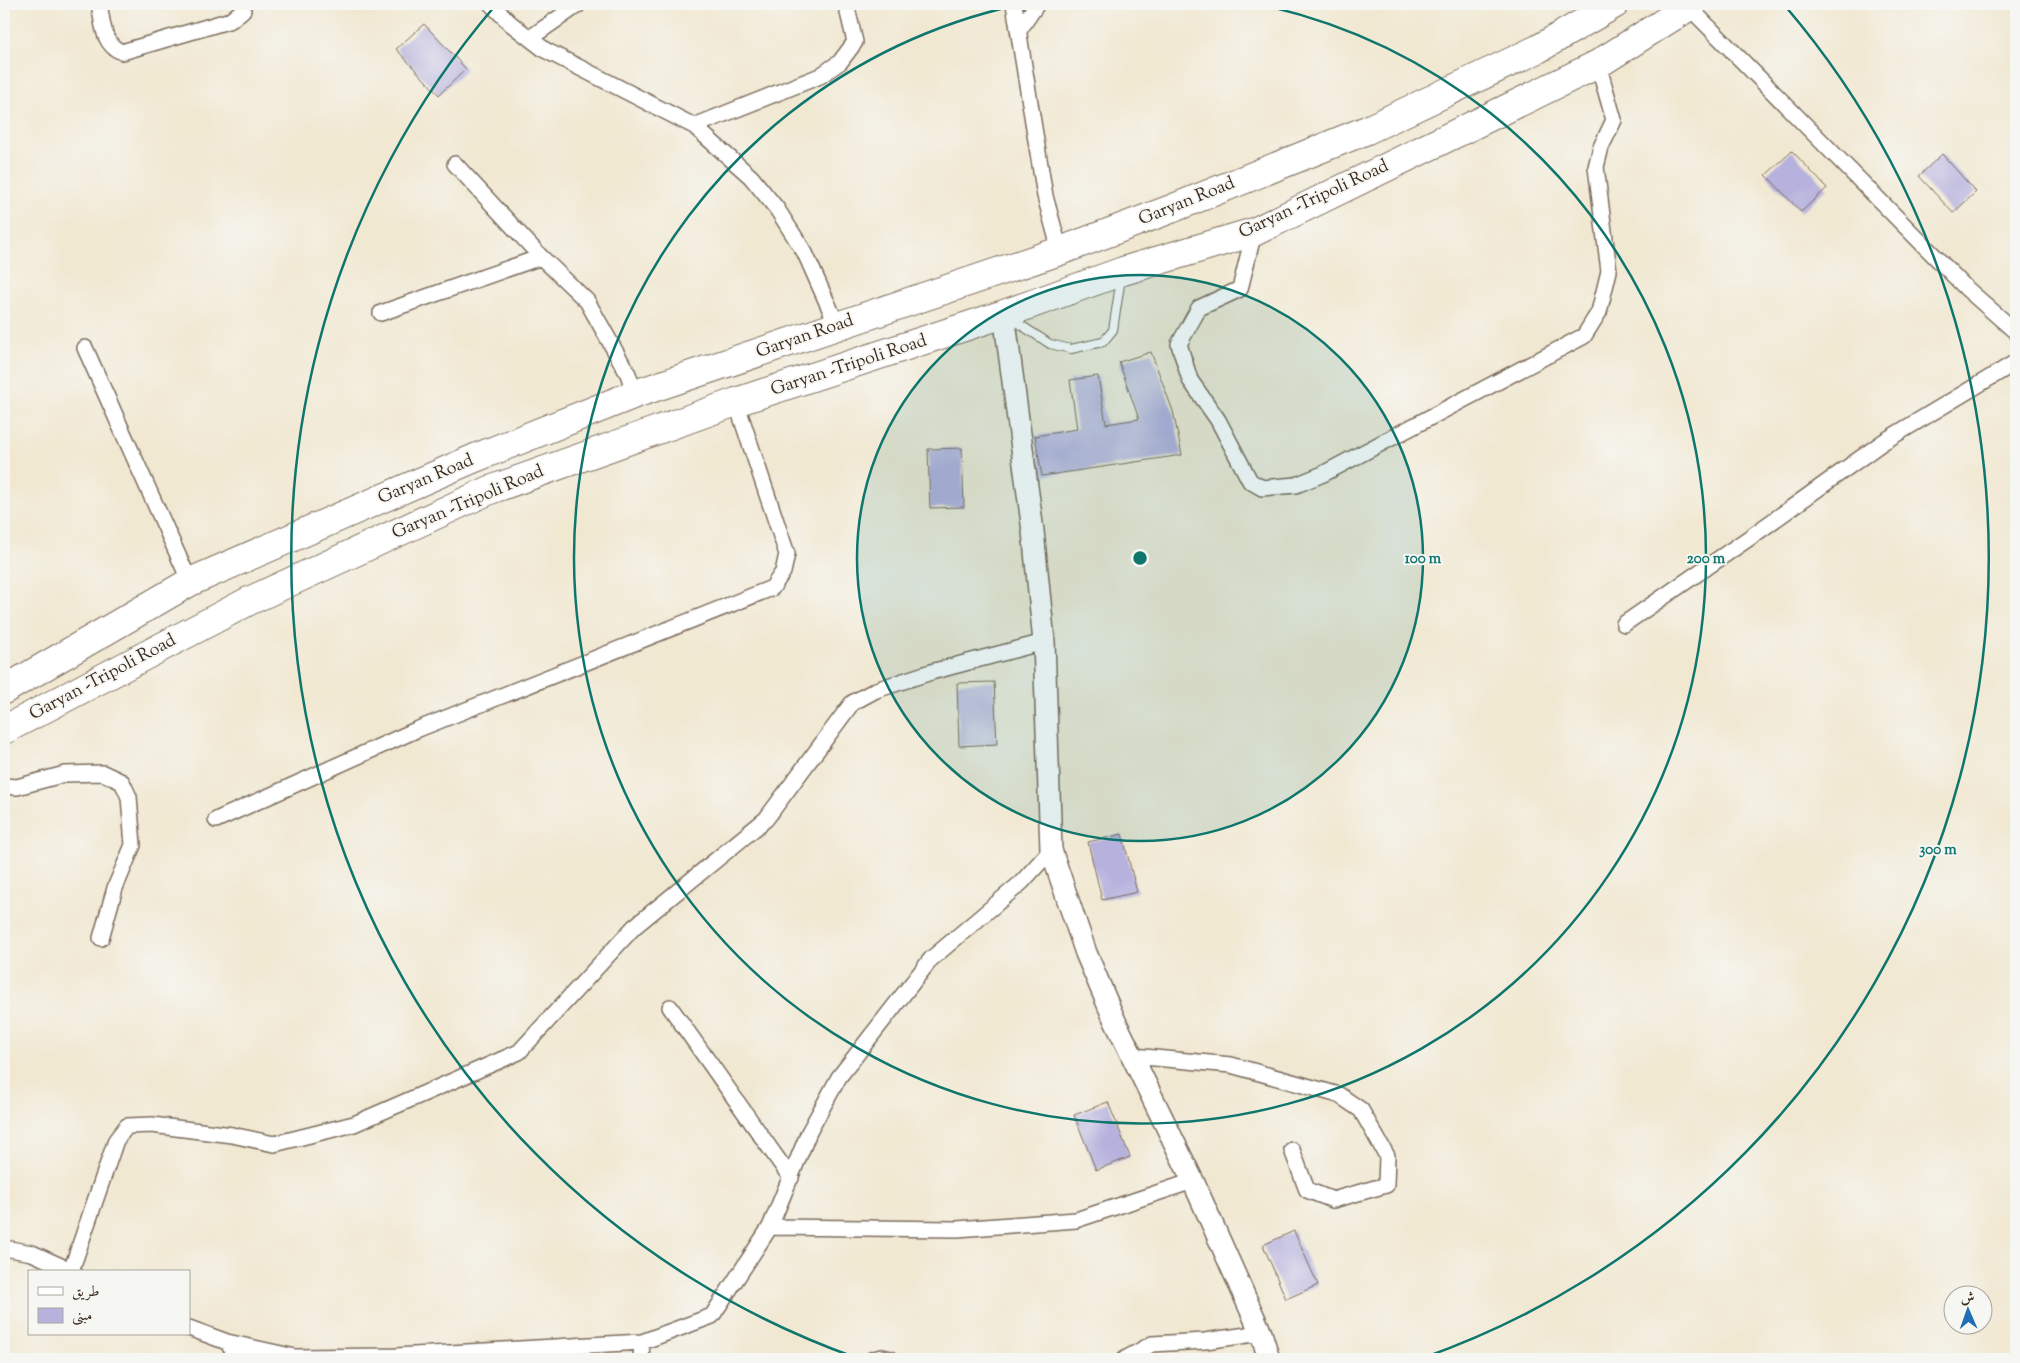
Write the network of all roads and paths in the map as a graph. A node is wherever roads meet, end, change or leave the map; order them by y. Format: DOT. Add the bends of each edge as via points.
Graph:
graph roads {
  1 [pos="99,4"];
  2 [pos="243,4"];
  3 [pos="491,4"];
  4 [pos="579,4"];
  5 [pos="846,4"];
  6 [pos="1014,4"];
  7 [pos="1036,4"];
  8 [pos="1591,4"];
  9 [pos="1615,4"];
  10 [pos="1691,5"];
  11 [pos="1020,29"];
  12 [pos="530,38"];
  13 [pos="1538,49"];
  14 [pos="1598,64"];
  15 [pos="694,126"];
  16 [pos="455,164"];
  17 [pos="1254,232"];
  18 [pos="1060,250"];
  19 [pos="541,257"];
  20 [pos="1123,271"];
  21 [pos="381,312"];
  22 [pos="1004,314"];
  23 [pos="837,326"];
  24 [pos="2016,332"];
  25 [pos="85,348"];
  26 [pos="2016,362"];
  27 [pos="635,394"];
  28 [pos="736,402"];
  29 [pos="190,582"];
  30 [pos="1624,624"];
  31 [pos="1044,642"];
  32 [pos="4,690"];
  33 [pos="4,730"];
  34 [pos="4,786"];
  35 [pos="216,820"];
  36 [pos="1052,850"];
  37 [pos="101,938"];
  38 [pos="670,1007"];
  39 [pos="1133,1056"];
  40 [pos="1292,1150"];
  41 [pos="791,1178"];
  42 [pos="1193,1181"];
  43 [pos="770,1227"];
  44 [pos="4,1248"];
  45 [pos="70,1270"];
  46 [pos="72,1270"];
  47 [pos="190,1328"];
  48 [pos="1261,1333"];
  49 [pos="227,1342"];
  50 [pos="642,1342"];
  51 [pos="238,1359"];
  52 [pos="641,1359"];
  53 [pos="873,1359"];
  54 [pos="891,1359"];
  55 [pos="1125,1359"];
  56 [pos="1269,1359"];
  1 -- 2 [label="street" via="106,40 113,49 122,52 231,20 242,10"];
  3 -- 12 [label="street"];
  4 -- 12 [label="street"];
  5 -- 15 [label="street" via="855,42 840,62 820,76"];
  6 -- 11 [label="street"];
  7 -- 11 [label="street"];
  8 -- 13 [label="highway"];
  9 -- 13 [label="highway, Garyan Road"];
  10 -- 14 [label="highway, Garyan -Tripoli Road"];
  10 -- 24 [label="street" via="1748,69 1966,288"];
  11 -- 18 [label="street" via="1045,196"];
  12 -- 15 [label="street" via="582,71"];
  13 -- 18 [label="highway, Garyan Road" via="1367,130"];
  14 -- 17 [label="highway, Garyan -Tripoli Road"];
  14 -- 17 [label="street" via="1614,120 1601,147 1596,168 1609,271 1599,312 1584,336 1323,474 1296,485 1262,488 1250,480 1218,420 1190,380 1179,344 1199,308 1240,288"];
  15 -- 23 [label="street" via="751,177 777,209 805,254"];
  16 -- 19 [label="street"];
  17 -- 20 [label="highway, Garyan -Tripoli Road"];
  18 -- 23 [label="highway, Garyan Road"];
  19 -- 21 [label="street"];
  19 -- 27 [label="street" via="587,301 628,374"];
  20 -- 22 [label="highway, Garyan -Tripoli Road"];
  20 -- 22 [label="lane" via="1113,330 1103,342 1071,349 1050,344"];
  22 -- 28 [label="highway, Garyan -Tripoli Road"];
  22 -- 31 [label="street" via="1034,531"];
  23 -- 27 [label="highway, Garyan Road"];
  25 -- 29 [label="street"];
  26 -- 30 [label="street" via="1883,442"];
  27 -- 29 [label="highway, Garyan Road" via="475,458"];
  28 -- 33 [label="highway, Garyan -Tripoli Road" via="490,490 249,601"];
  28 -- 35 [label="street" via="787,554 783,572 772,588 416,730"];
  29 -- 32 [label="highway, Garyan Road"];
  31 -- 36 [label="street"];
  31 -- 46 [label="street" via="922,675 876,690 852,703 766,820 634,927 519,1052 354,1124 274,1144 152,1125 127,1126 116,1140"];
  34 -- 37 [label="street" via="17,787 65,774 103,773 122,782 129,797 133,845 115,888"];
  36 -- 39 [label="street" via="1086,953"];
  36 -- 41 [label="street" via="1022,882 931,959 839,1077 809,1132"];
  38 -- 41 [label="street"];
  39 -- 40 [label="street" via="1231,1065 1338,1095 1361,1110 1387,1156 1386,1185 1333,1200 1307,1190"];
  39 -- 42 [label="street"];
  41 -- 43 [label="street"];
  42 -- 43 [label="street" via="1076,1220 957,1229"];
  42 -- 48 [label="street"];
  43 -- 50 [label="street" via="712,1316"];
  44 -- 45 [label="street" via="32,1253"];
  47 -- 49 [label="street"];
  48 -- 55 [label="street" via="1152,1344"];
  48 -- 56 [label="street"];
  49 -- 50 [label="street" via="295,1357 396,1356"];
  49 -- 51 [label="street"];
  50 -- 52 [label="street"];
  53 -- 54 [label="street"];
}
